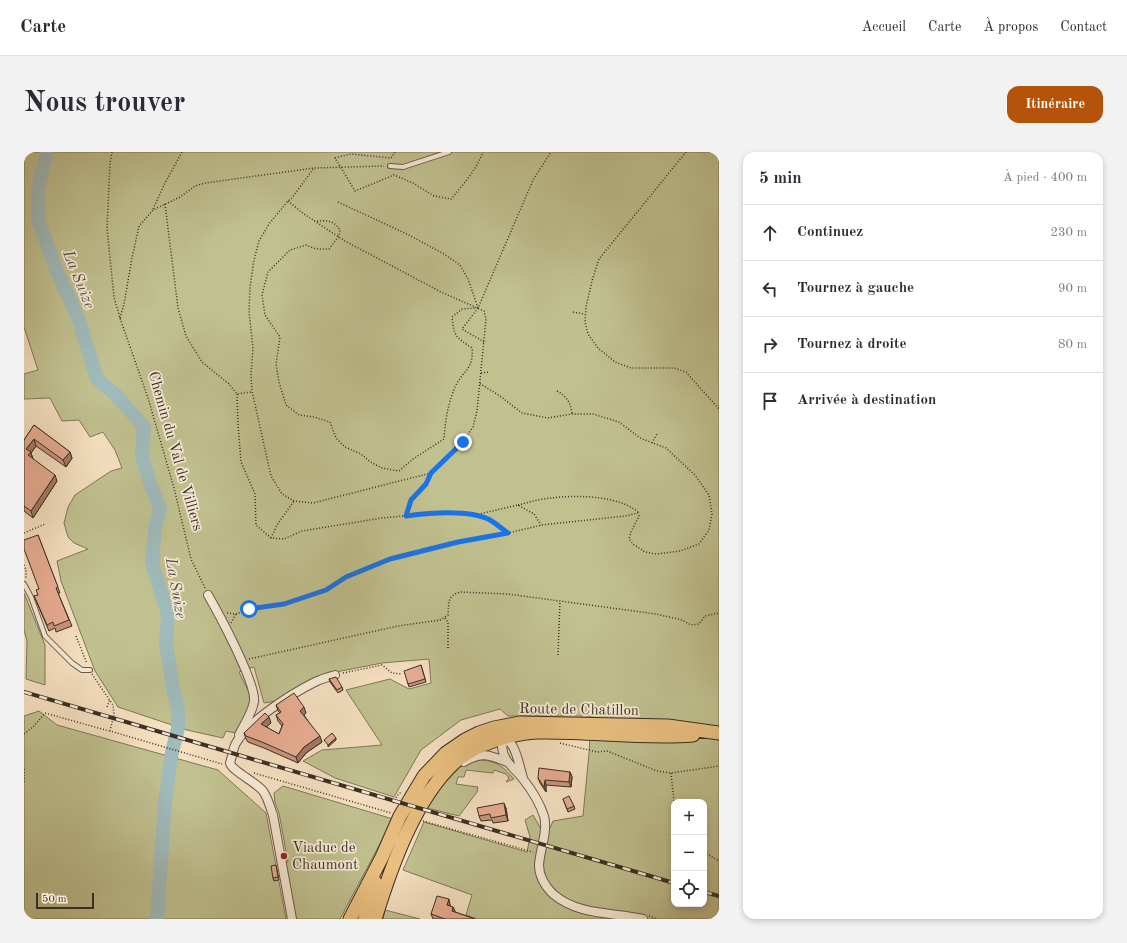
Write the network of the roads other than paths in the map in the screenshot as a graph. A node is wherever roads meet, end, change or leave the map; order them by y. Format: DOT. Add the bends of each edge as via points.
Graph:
graph roads {
  1 [pos="449,152"];
  2 [pos="390,166"];
  3 [pos="25,585"];
  4 [pos="208,595"];
  5 [pos="90,670"];
  6 [pos="335,675"];
  7 [pos="494,728"];
  8 [pos="516,729"];
  9 [pos="719,733"];
  10 [pos="505,737"];
  11 [pos="236,743"];
  12 [pos="515,749"];
  13 [pos="507,762"];
  14 [pos="444,774"];
  15 [pos="523,779"];
  16 [pos="382,857"];
  17 [pos="643,917"];
  18 [pos="292,919"];
  19 [pos="350,919"];
  20 [pos="365,919"];
  21 [pos="375,919"];
  1 -- 2 [label="lane" via="403,167"];
  3 -- 5 [label="lane" via="45,636 72,663 82,670"];
  4 -- 11 [label="street" via="252,686 253,707"];
  6 -- 11 [label="street" via="314,683 281,702 250,725"];
  7 -- 8 [label="main road, Route de Chatillon"];
  7 -- 10 [label="street"];
  7 -- 16 [label="main road, Route de Chatillon" via="465,740 436,763 416,787"];
  8 -- 9 [label="main road, Route de Chatillon" via="534,723 668,726"];
  8 -- 10 [label="main road, Route de Chatillon"];
  8 -- 12 [label="street"];
  10 -- 12 [label="street"];
  10 -- 13 [label="street" via="502,746"];
  10 -- 14 [label="main road, Route de Chatillon" via="457,760"];
  11 -- 18 [label="street" via="230,766 256,784 270,804"];
  12 -- 15 [label="street"];
  13 -- 14 [label="street" via="481,755"];
  13 -- 15 [label="street"];
  14 -- 21 [label="main road, Route de Chatillon" via="414,820 392,868"];
  15 -- 17 [label="street" via="544,817 545,828 539,864 543,883 560,900 583,910"];
  16 -- 19 [label="main road, Route de Chatillon"];
  16 -- 20 [label="main road"];
}
